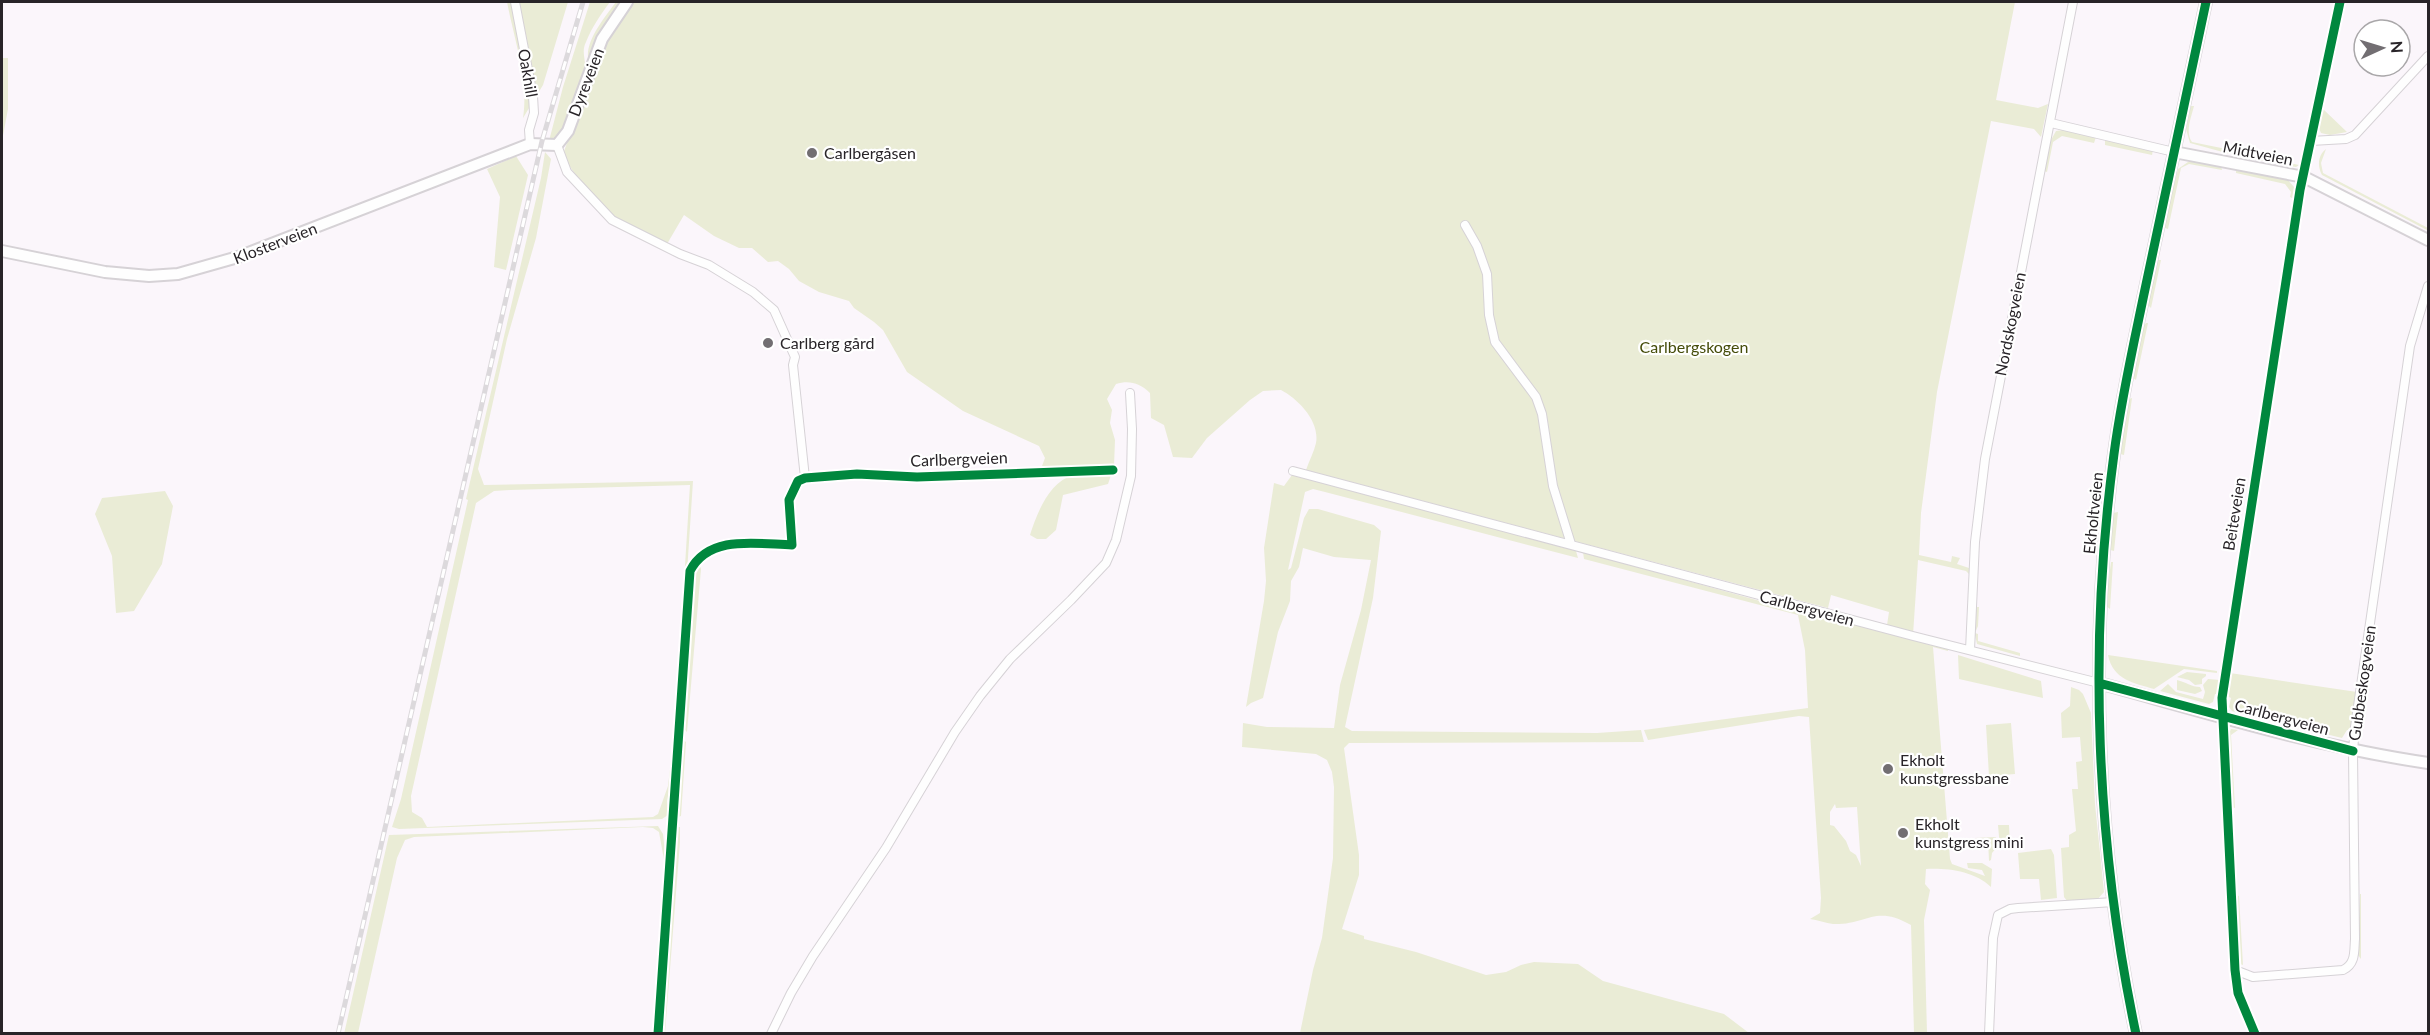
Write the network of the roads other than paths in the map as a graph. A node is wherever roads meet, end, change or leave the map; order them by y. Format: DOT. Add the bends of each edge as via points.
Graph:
graph roads {
  1 [pos="515,2"];
  2 [pos="627,2"];
  3 [pos="2073,2"];
  4 [pos="2206,2"];
  5 [pos="2340,2"];
  6 [pos="2428,56"];
  7 [pos="2051,123"];
  8 [pos="2311,141"];
  9 [pos="533,144"];
  10 [pos="557,146"];
  11 [pos="2174,152"];
  12 [pos="2304,177"];
  13 [pos="1465,225"];
  14 [pos="2428,240"];
  15 [pos="2,251"];
  16 [pos="2428,286"];
  17 [pos="1130,393"];
  18 [pos="1113,470"];
  19 [pos="1293,471"];
  20 [pos="805,478"];
  21 [pos="1571,544"];
  22 [pos="1970,650"];
  23 [pos="2099,683"];
  24 [pos="2222,717"];
  25 [pos="2353,751"];
  26 [pos="2428,763"];
  27 [pos="2114,902"];
  28 [pos="2235,970"];
  29 [pos="658,1034"];
  30 [pos="771,1034"];
  31 [pos="1989,1034"];
  32 [pos="2136,1034"];
  33 [pos="2255,1034"];
  1 -- 9 [label="street, Oakhill" via="533,96 534,113 528,130"];
  2 -- 10 [label="street, Dyreveien" via="602,39 568,131"];
  3 -- 7 [label="street, Nordskogveien"];
  4 -- 11 [label="street, Ekholtveien"];
  5 -- 8 [label="street, Beiteveien"];
  6 -- 8 [label="street" via="2355,135"];
  7 -- 11 [label="street, Midtveien"];
  7 -- 22 [label="street, Nordskogveien" via="1985,459 1975,542"];
  8 -- 12 [label="street, Beiteveien"];
  9 -- 10 [label="street"];
  9 -- 15 [label="street, Klosterveien" via="238,257 178,274 105,272"];
  10 -- 20 [label="street" via="567,172 612,220 709,265 774,310 795,357"];
  11 -- 12 [label="street, Midtveien"];
  11 -- 23 [label="street, Ekholtveien" via="2113,457 2103,568"];
  12 -- 14 [label="street, Midtveien"];
  12 -- 24 [label="street, Beiteveien" via="2242,561"];
  13 -- 21 [label="street" via="1487,274 1495,342 1536,397 1542,414 1554,486"];
  16 -- 25 [label="street, Gubbeskogveien" via="2410,346"];
  17 -- 30 [label="street" via="1131,476 1116,540 1106,563 1010,659 980,696 886,848 813,956"];
  18 -- 20 [label="street, Carlbergveien"];
  19 -- 21 [label="street, Carlbergveien"];
  20 -- 29 [label="street" via="798,481 789,500 792,545 722,545 697,558 690,571"];
  21 -- 22 [label="street, Carlbergveien"];
  22 -- 23 [label="street, Carlbergveien"];
  23 -- 24 [label="street, Carlbergveien"];
  23 -- 27 [label="street, Ekholtveien" via="2103,804"];
  24 -- 25 [label="street, Carlbergveien"];
  24 -- 28 [label="street, Beiteveien"];
  25 -- 26 [label="street, Carlbergveien"];
  25 -- 28 [label="street, Gubbeskogveien" via="2353,961 2343,970 2292,975 2253,977"];
  27 -- 31 [label="street" via="2010,909 1998,915 1993,938"];
  27 -- 32 [label="street, Ekholtveien"];
  28 -- 33 [label="street, Beiteveien" via="2238,993"];
}
